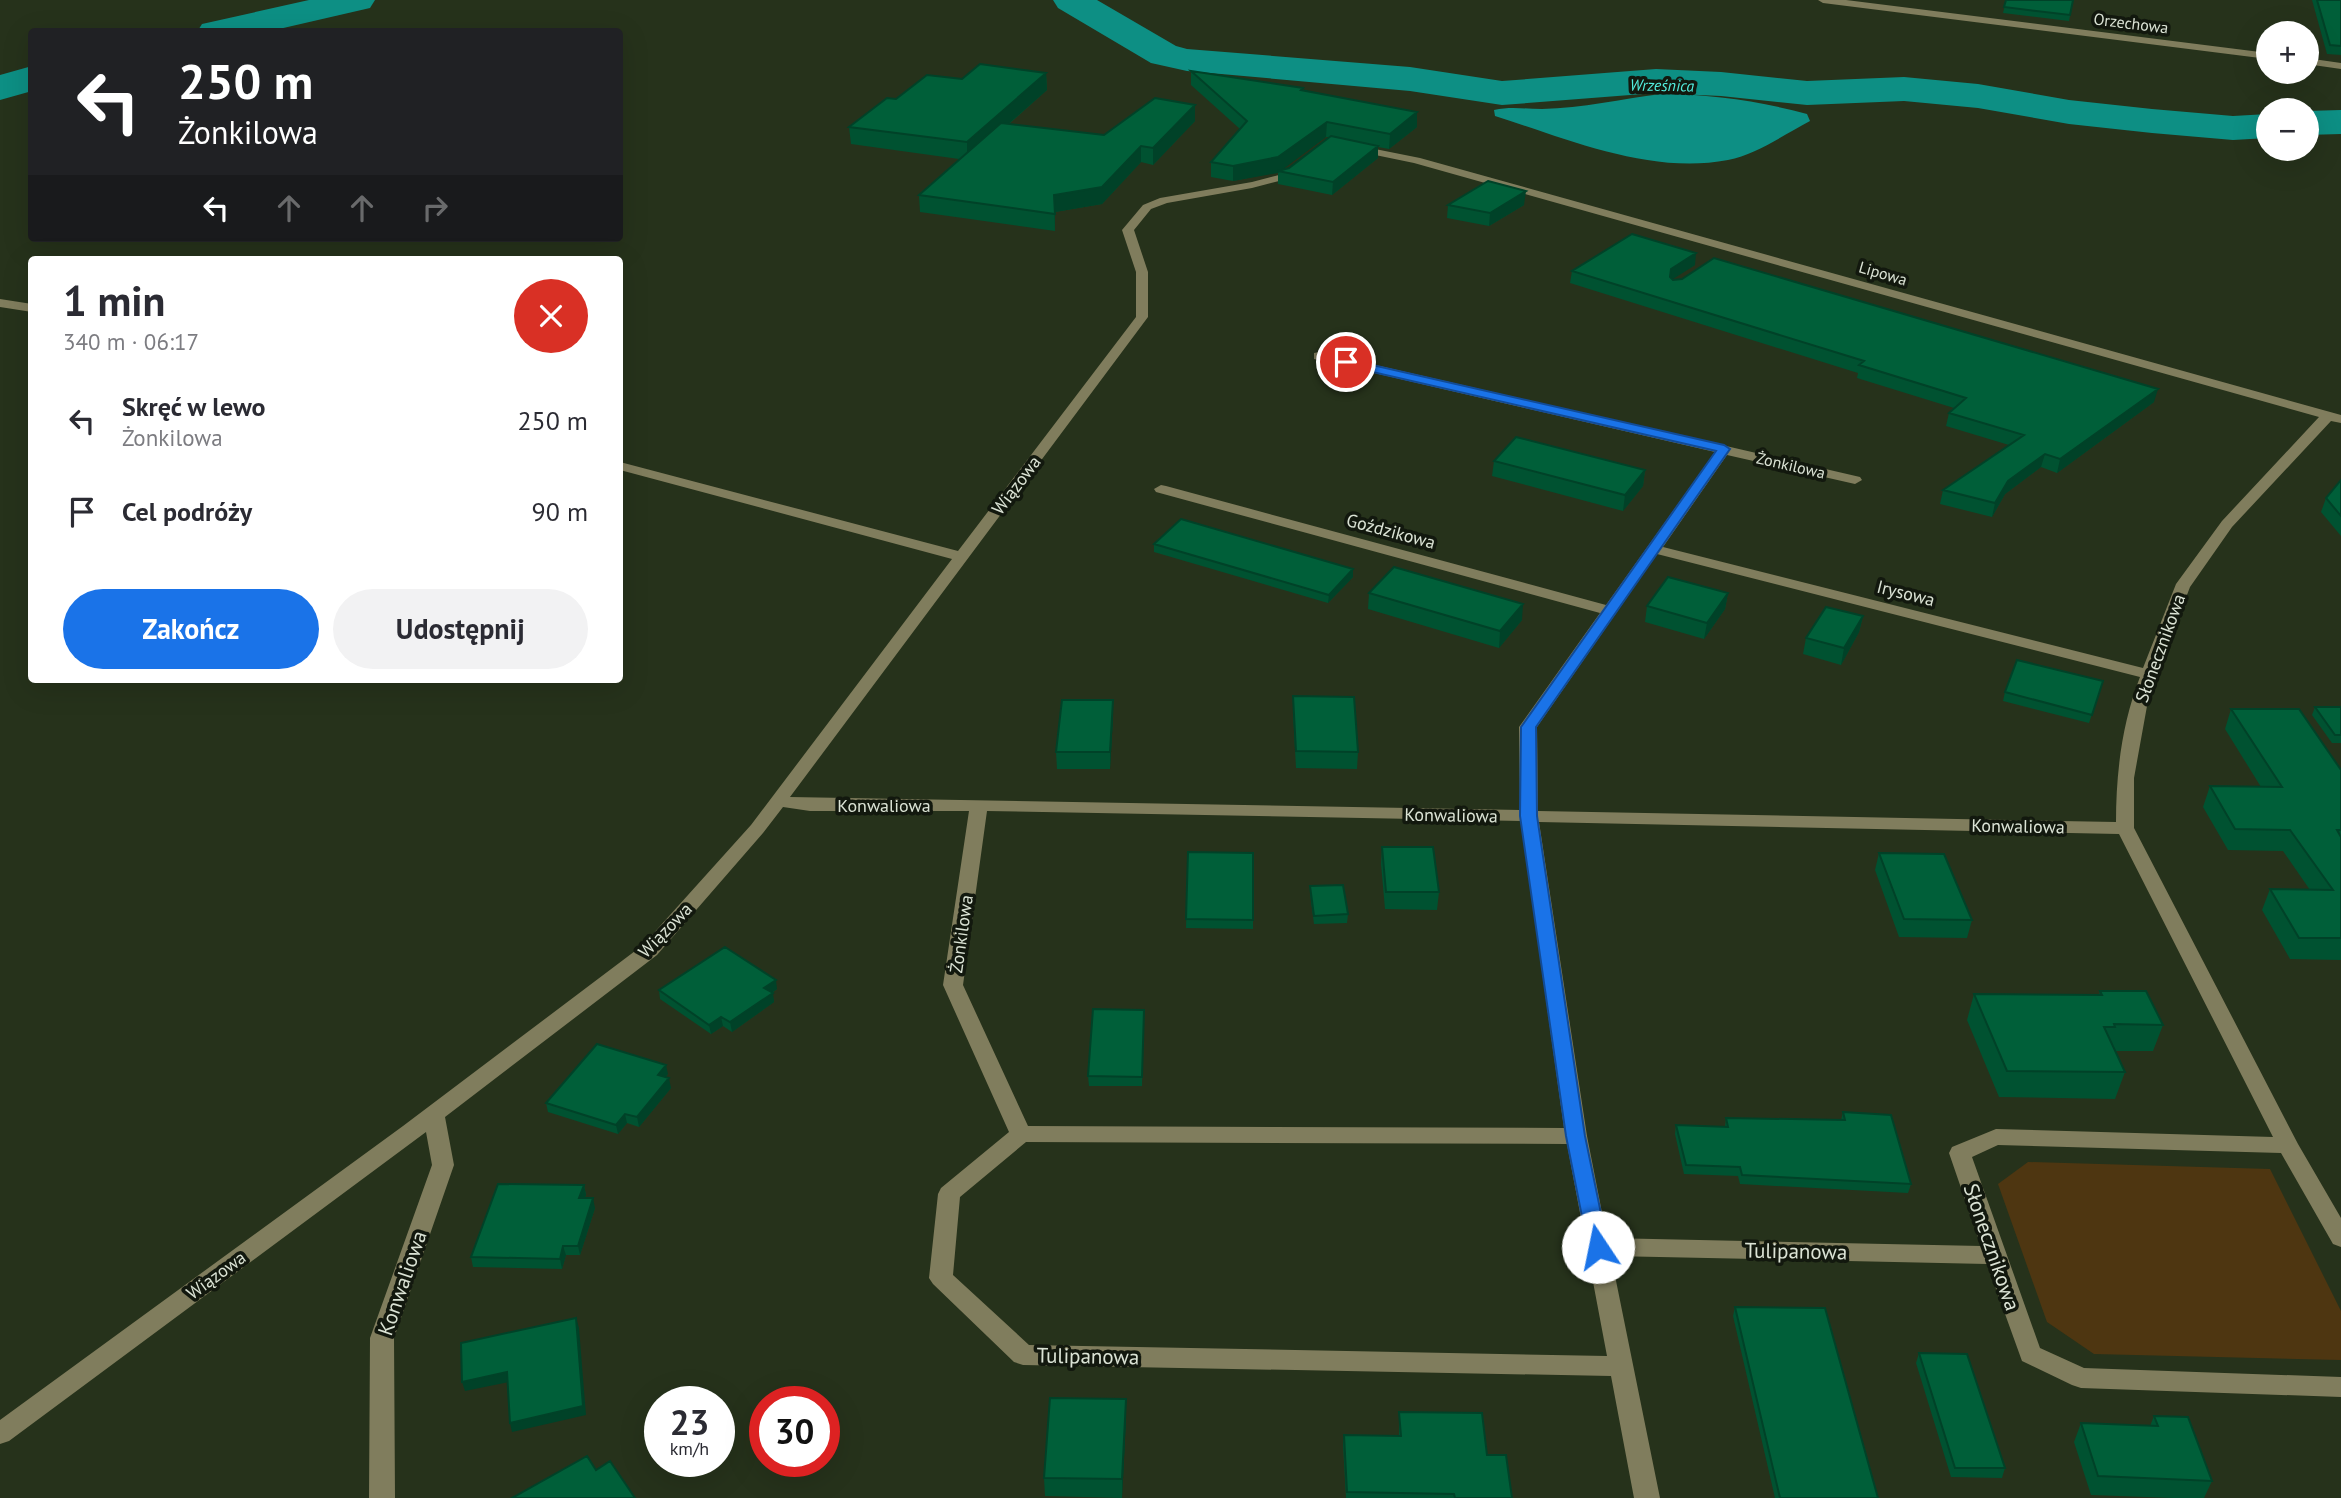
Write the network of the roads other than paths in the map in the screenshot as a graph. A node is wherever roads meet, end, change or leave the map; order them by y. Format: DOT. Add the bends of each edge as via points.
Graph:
graph roads {
  1 [pos="1823,0"];
  2 [pos="2256,54"];
  3 [pos="2319,63"];
  4 [pos="2341,66"];
  5 [pos="1341,145"];
  6 [pos="1310,156"];
  7 [pos="0,303"];
  8 [pos="28,308"];
  9 [pos="1319,356"];
  10 [pos="2334,417"];
  11 [pos="1724,449"];
  12 [pos="623,467"];
  13 [pos="1854,480"];
  14 [pos="1161,489"];
  15 [pos="1654,549"];
  16 [pos="961,557"];
  17 [pos="1611,611"];
  18 [pos="2148,674"];
  19 [pos="777,802"];
  20 [pos="979,805"];
  21 [pos="1529,816"];
  22 [pos="2125,828"];
  23 [pos="434,1114"];
  24 [pos="1021,1134"];
  25 [pos="1576,1136"];
  26 [pos="2288,1145"];
  27 [pos="2341,1238"];
  28 [pos="1598,1247"];
  29 [pos="1994,1255"];
  30 [pos="1621,1366"];
  31 [pos="2341,1387"];
  32 [pos="0,1434"];
  33 [pos="382,1498"];
  34 [pos="1647,1498"];
  1 -- 2 [label="street, Orzechowa"];
  3 -- 4 [label="street"];
  5 -- 10 [label="street, Lipowa" via="1416,160 1726,252"];
  6 -- 16 [label="street, Wiązowa" via="1283,177 1164,200 1147,208 1128,230 1137,244 1143,317"];
  7 -- 8 [label="street"];
  9 -- 11 [label="street, Żonkilowa"];
  10 -- 18 [label="street, Słonecznikowa" via="2227,524 2182,587"];
  11 -- 13 [label="street, Żonkilowa"];
  11 -- 15 [label="street"];
  12 -- 16 [label="street"];
  14 -- 17 [label="street, Goździkowa"];
  15 -- 17 [label="street"];
  15 -- 18 [label="street, Irysowa"];
  16 -- 19 [label="street, Wiązowa"];
  17 -- 21 [label="street" via="1528,727"];
  18 -- 22 [label="street, Słonecznikowa" via="2125,778"];
  19 -- 20 [label="street, Konwaliowa"];
  19 -- 23 [label="street, Wiązowa" via="650,950"];
  20 -- 21 [label="street, Konwaliowa"];
  20 -- 24 [label="street, Żonkilowa" via="953,985"];
  21 -- 22 [label="street, Konwaliowa"];
  21 -- 25 [label="street"];
  22 -- 26 [label="street, Słonecznikowa"];
  23 -- 32 [label="street, Wiązowa"];
  23 -- 33 [label="street, Konwaliowa" via="443,1165 382,1338"];
  24 -- 25 [label="street"];
  24 -- 30 [label="street, Tulipanowa" via="949,1194 941,1278 1023,1355"];
  25 -- 28 [label="street"];
  26 -- 27 [label="street, Słonecznikowa"];
  26 -- 29 [label="street, Słonecznikowa" via="1996,1137 1960,1153"];
  28 -- 29 [label="street, Tulipanowa"];
  28 -- 30 [label="street"];
  29 -- 31 [label="street, Słonecznikowa" via="2030,1354 2081,1378"];
  30 -- 34 [label="street"];
}
